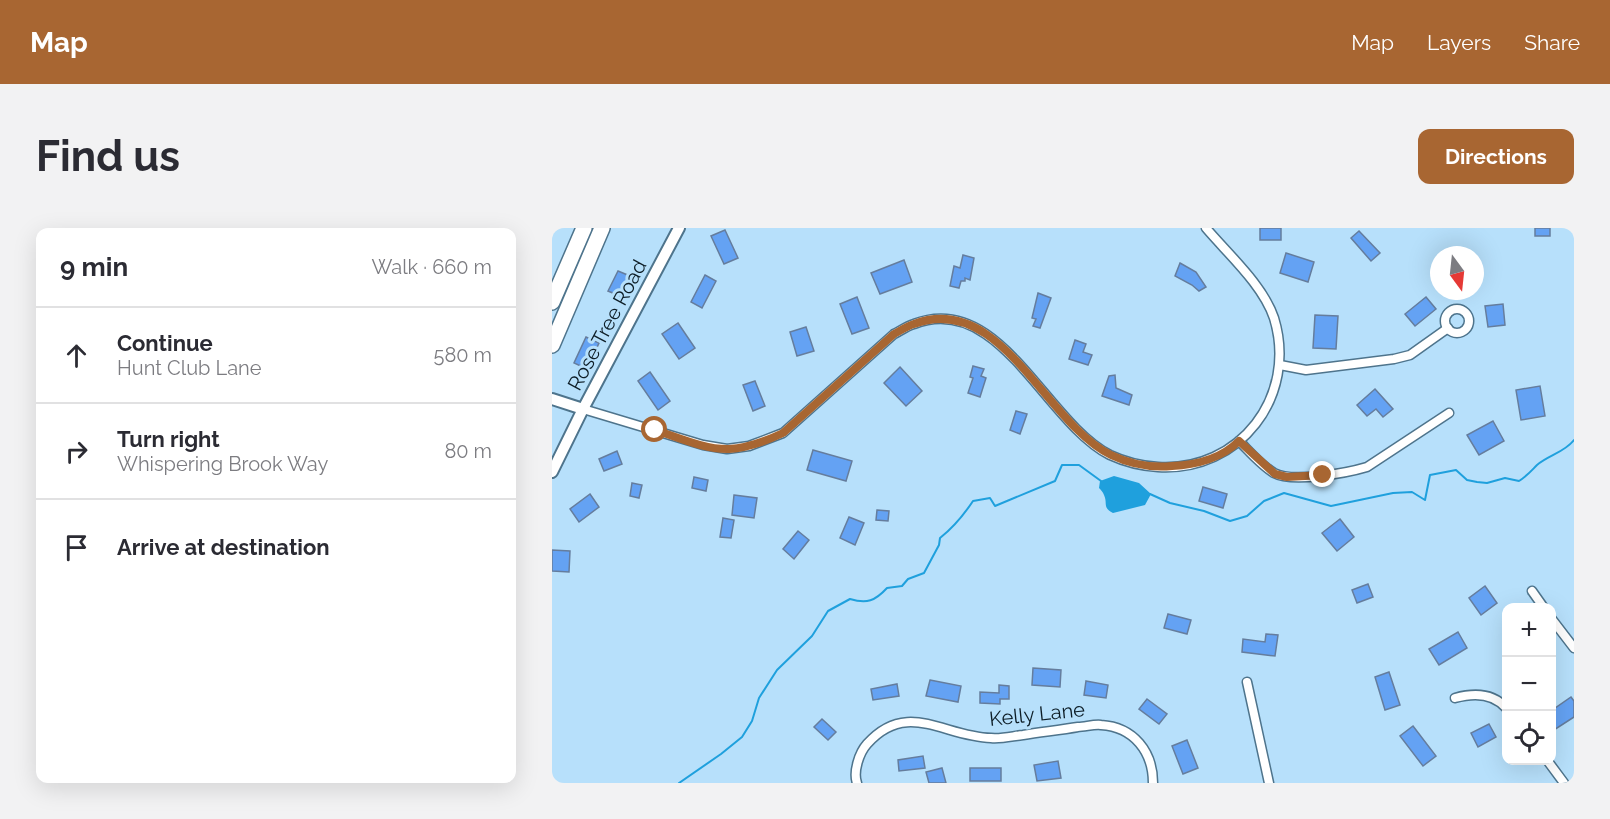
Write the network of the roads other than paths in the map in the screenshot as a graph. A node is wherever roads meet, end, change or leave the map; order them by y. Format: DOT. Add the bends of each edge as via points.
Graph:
graph roads {
  1 [pos="584,228"];
  2 [pos="602,228"];
  3 [pos="679,228"];
  4 [pos="1206,228"];
  5 [pos="552,302"];
  6 [pos="1448,328"];
  7 [pos="552,345"];
  8 [pos="1280,365"];
  9 [pos="552,399"];
  10 [pos="583,409"];
  11 [pos="1449,413"];
  12 [pos="1239,441"];
  13 [pos="552,472"];
  14 [pos="1532,591"];
  15 [pos="1540,603"];
  16 [pos="1556,625"];
  17 [pos="1574,648"];
  18 [pos="1247,682"];
  19 [pos="1455,698"];
  20 [pos="1502,703"];
  21 [pos="1551,765"];
  22 [pos="857,783"];
  23 [pos="1153,783"];
  24 [pos="1269,783"];
  25 [pos="1564,783"];
  1 -- 5 [label="highway"];
  2 -- 7 [label="highway"];
  3 -- 10 [label="street, Rose Tree Road"];
  4 -- 8 [label="street" via="1263,296 1274,317"];
  6 -- 8 [label="street" via="1410,355 1394,359 1306,370"];
  8 -- 12 [label="street" via="1267,405 1253,428"];
  9 -- 10 [label="street"];
  10 -- 12 [label="street" via="703,445 727,449 749,446 783,433 894,334 914,323 938,319 962,321 999,342 1086,438 1131,463 1186,465 1214,458"];
  10 -- 13 [label="street, Rose Tree Road"];
  11 -- 12 [label="street" via="1367,467 1354,471 1287,477 1275,474"];
  14 -- 15 [label="street"];
  16 -- 17 [label="street"];
  18 -- 24 [label="street"];
  19 -- 20 [label="street" via="1486,695"];
  21 -- 25 [label="street"];
  22 -- 23 [label="street, Kelly Lane" via="864,748 885,728 899,722 917,722 991,738 1100,724 1118,728 1136,739 1148,753"];
}
